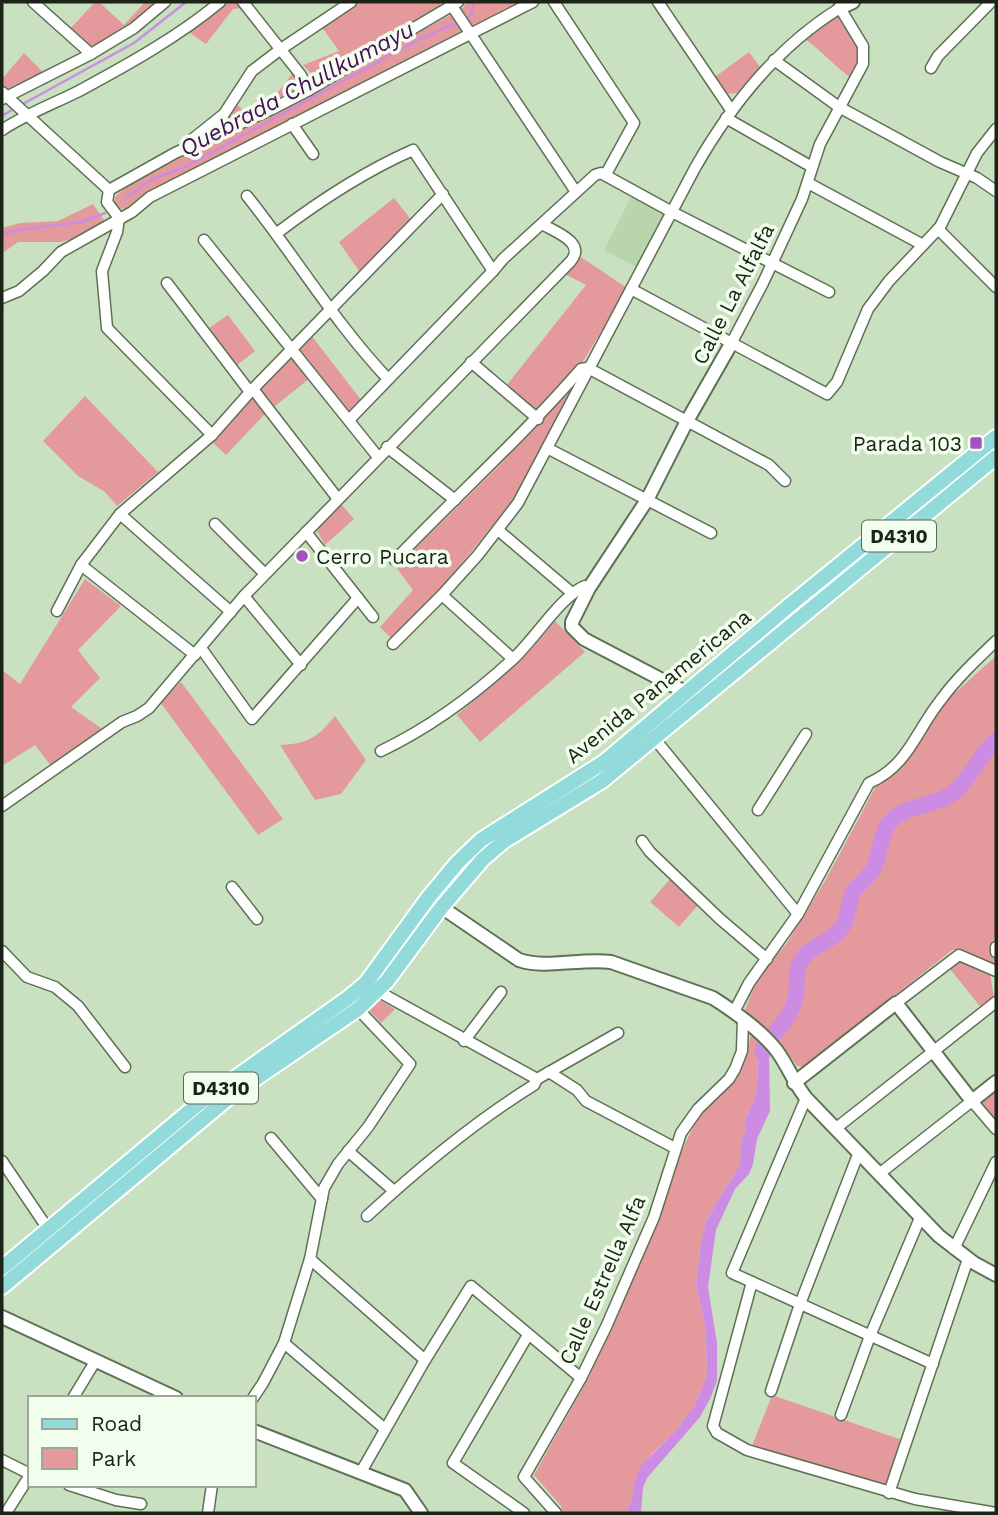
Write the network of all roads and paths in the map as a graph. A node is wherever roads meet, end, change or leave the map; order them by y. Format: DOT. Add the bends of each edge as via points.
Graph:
graph roads {
  1 [pos="33,2"];
  2 [pos="163,2"];
  3 [pos="220,2"];
  4 [pos="243,2"];
  5 [pos="351,2"];
  6 [pos="533,2"];
  7 [pos="554,2"];
  8 [pos="658,2"];
  9 [pos="991,2"];
  10 [pos="454,3"];
  11 [pos="846,4"];
  12 [pos="465,24"];
  13 [pos="281,49"];
  14 [pos="91,54"];
  15 [pos="774,60"];
  16 [pos="931,68"];
  17 [pos="309,90"];
  18 [pos="3,96"];
  19 [pos="839,107"];
  20 [pos="21,109"];
  21 [pos="728,114"];
  22 [pos="292,124"];
  23 [pos="996,129"];
  24 [pos="2,130"];
  25 [pos="175,153"];
  26 [pos="313,154"];
  27 [pos="812,167"];
  28 [pos="965,173"];
  29 [pos="606,174"];
  30 [pos="808,183"];
  31 [pos="109,190"];
  32 [pos="996,191"];
  33 [pos="576,192"];
  34 [pos="443,194"];
  35 [pos="247,196"];
  36 [pos="671,212"];
  37 [pos="119,218"];
  38 [pos="542,224"];
  39 [pos="938,229"];
  40 [pos="276,233"];
  41 [pos="204,240"];
  42 [pos="923,246"];
  43 [pos="772,263"];
  44 [pos="493,271"];
  45 [pos="167,283"];
  46 [pos="996,288"];
  47 [pos="631,289"];
  48 [pos="830,292"];
  49 [pos="2,298"];
  50 [pos="332,310"];
  51 [pos="731,344"];
  52 [pos="293,348"];
  53 [pos="471,362"];
  54 [pos="588,368"];
  55 [pos="388,379"];
  56 [pos="252,390"];
  57 [pos="537,419"];
  58 [pos="349,420"];
  59 [pos="687,421"];
  60 [pos="212,435"];
  61 [pos="996,437"];
  62 [pos="387,447"];
  63 [pos="547,448"];
  64 [pos="378,457"];
  65 [pos="996,457"];
  66 [pos="785,481"];
  67 [pos="338,499"];
  68 [pos="455,500"];
  69 [pos="647,500"];
  70 [pos="120,514"];
  71 [pos="215,524"];
  72 [pos="498,530"];
  73 [pos="306,532"];
  74 [pos="711,533"];
  75 [pos="395,560"];
  76 [pos="81,565"];
  77 [pos="265,574"];
  78 [pos="589,588"];
  79 [pos="572,593"];
  80 [pos="442,595"];
  81 [pos="244,596"];
  82 [pos="358,598"];
  83 [pos="57,611"];
  84 [pos="231,612"];
  85 [pos="373,617"];
  86 [pos="996,641"];
  87 [pos="393,644"];
  88 [pos="198,651"];
  89 [pos="513,659"];
  90 [pos="301,665"];
  91 [pos="713,671"];
  92 [pos="724,682"];
  93 [pos="687,693"];
  94 [pos="697,705"];
  95 [pos="806,734"];
  96 [pos="654,738"];
  97 [pos="381,751"];
  98 [pos="2,806"];
  99 [pos="758,810"];
  100 [pos="642,841"];
  101 [pos="232,887"];
  102 [pos="428,898"];
  103 [pos="441,908"];
  104 [pos="798,915"];
  105 [pos="257,919"];
  106 [pos="2,951"];
  107 [pos="767,959"];
  108 [pos="996,973"];
  109 [pos="371,987"];
  110 [pos="500,992"];
  111 [pos="996,1002"];
  112 [pos="895,1003"];
  113 [pos="353,1004"];
  114 [pos="739,1016"];
  115 [pos="618,1033"];
  116 [pos="464,1041"];
  117 [pos="934,1053"];
  118 [pos="125,1067"];
  119 [pos="549,1073"];
  120 [pos="537,1079"];
  121 [pos="996,1082"];
  122 [pos="794,1083"];
  123 [pos="806,1098"];
  124 [pos="972,1101"];
  125 [pos="835,1129"];
  126 [pos="996,1129"];
  127 [pos="271,1138"];
  128 [pos="675,1148"];
  129 [pos="348,1151"];
  130 [pos="859,1152"];
  131 [pos="2,1161"];
  132 [pos="996,1162"];
  133 [pos="879,1174"];
  134 [pos="394,1191"];
  135 [pos="322,1199"];
  136 [pos="367,1216"];
  137 [pos="920,1218"];
  138 [pos="48,1229"];
  139 [pos="954,1248"];
  140 [pos="310,1259"];
  141 [pos="968,1259"];
  142 [pos="2,1268"];
  143 [pos="996,1275"];
  144 [pos="752,1282"];
  145 [pos="2,1287"];
  146 [pos="800,1304"];
  147 [pos="2,1317"];
  148 [pos="528,1335"];
  149 [pos="870,1336"];
  150 [pos="284,1343"];
  151 [pos="96,1360"];
  152 [pos="425,1360"];
  153 [pos="933,1364"];
  154 [pos="581,1378"];
  155 [pos="771,1391"];
  156 [pos="74,1396"];
  157 [pos="172,1396"];
  158 [pos="254,1396"];
  159 [pos="841,1415"];
  160 [pos="385,1429"];
  161 [pos="256,1432"];
  162 [pos="2,1460"];
  163 [pos="361,1472"];
  164 [pos="28,1473"];
  165 [pos="28,1477"];
  166 [pos="75,1487"];
  167 [pos="212,1487"];
  168 [pos="889,1493"];
  169 [pos="141,1504"];
  170 [pos="6,1513"];
  171 [pos="208,1513"];
  172 [pos="421,1513"];
  173 [pos="524,1513"];
  174 [pos="556,1513"];
  175 [pos="996,1513"];
  1 -- 14 [label="street"];
  2 -- 14 [label="street" via="134,28"];
  3 -- 20 [label="street" via="186,28 78,91"];
  4 -- 13 [label="street"];
  5 -- 13 [label="street"];
  6 -- 12 [label="street"];
  7 -- 29 [label="street" via="634,123"];
  8 -- 21 [label="street"];
  9 -- 16 [label="street"];
  10 -- 12 [label="street"];
  10 -- 17 [label="street"];
  11 -- 15 [label="street"];
  11 -- 19 [label="street, Calle La Alfalfa" via="864,55 859,74"];
  12 -- 22 [label="street"];
  12 -- 33 [label="street"];
  13 -- 17 [label="street"];
  13 -- 25 [label="street" via="252,71 224,114"];
  14 -- 18 [label="street"];
  15 -- 19 [label="street"];
  15 -- 21 [label="street"];
  17 -- 25 [label="street"];
  18 -- 20 [label="street"];
  19 -- 27 [label="street, Calle La Alfalfa"];
  19 -- 28 [label="street"];
  20 -- 24 [label="street"];
  20 -- 31 [label="street"];
  21 -- 27 [label="street"];
  21 -- 36 [label="street"];
  22 -- 26 [label="street"];
  22 -- 37 [label="street" via="150,197"];
  23 -- 28 [label="street"];
  25 -- 31 [label="street"];
  27 -- 30 [label="street, Calle La Alfalfa"];
  28 -- 32 [label="street"];
  28 -- 39 [label="street"];
  29 -- 33 [label="street" via="595,175"];
  29 -- 36 [label="street"];
  30 -- 42 [label="street"];
  30 -- 43 [label="street, Calle La Alfalfa"];
  31 -- 37 [label="street" via="107,202"];
  33 -- 38 [label="street"];
  34 -- 40 [label="street" via="413,150"];
  34 -- 44 [label="street"];
  34 -- 50 [label="street"];
  35 -- 40 [label="street"];
  36 -- 43 [label="street"];
  36 -- 47 [label="street"];
  37 -- 49 [label="street" via="61,252 19,291"];
  37 -- 60 [label="street" via="102,271 107,328"];
  38 -- 44 [label="street"];
  38 -- 53 [label="street" via="573,243 575,256"];
  39 -- 42 [label="street"];
  39 -- 46 [label="street"];
  40 -- 50 [label="street"];
  41 -- 52 [label="street"];
  42 -- 51 [label="street" via="868,309 837,382 827,394"];
  43 -- 48 [label="street"];
  43 -- 51 [label="street, Calle La Alfalfa"];
  44 -- 55 [label="street"];
  45 -- 56 [label="street"];
  47 -- 51 [label="street"];
  47 -- 54 [label="street"];
  50 -- 52 [label="street"];
  50 -- 55 [label="street"];
  51 -- 59 [label="street, Calle La Alfalfa"];
  52 -- 56 [label="street"];
  52 -- 58 [label="street"];
  53 -- 57 [label="street"];
  53 -- 62 [label="street"];
  54 -- 57 [label="street" via="581,369"];
  54 -- 59 [label="street"];
  54 -- 63 [label="street"];
  55 -- 58 [label="street"];
  56 -- 60 [label="street"];
  56 -- 67 [label="street"];
  57 -- 68 [label="street"];
  58 -- 64 [label="street"];
  59 -- 66 [label="street" via="769,465"];
  59 -- 69 [label="street, Calle La Alfalfa"];
  60 -- 70 [label="street"];
  61 -- 91 [label="main road, Avenida Panamericana / D4310"];
  62 -- 64 [label="street"];
  62 -- 68 [label="street"];
  63 -- 69 [label="street"];
  63 -- 72 [label="street"];
  64 -- 67 [label="street"];
  65 -- 92 [label="main road, Avenida Panamericana / D4310"];
  67 -- 73 [label="street"];
  68 -- 75 [label="street"];
  69 -- 74 [label="street"];
  69 -- 78 [label="street, Calle La Alfalfa"];
  70 -- 76 [label="street"];
  70 -- 84 [label="street"];
  71 -- 77 [label="street"];
  72 -- 79 [label="street"];
  72 -- 80 [label="street"];
  73 -- 77 [label="street"];
  73 -- 82 [label="street"];
  76 -- 83 [label="street"];
  76 -- 88 [label="street"];
  77 -- 81 [label="street"];
  78 -- 79 [label="street"];
  78 -- 93 [label="street, Calle La Alfalfa" via="572,627 584,639"];
  79 -- 89 [label="street"];
  80 -- 87 [label="street"];
  80 -- 89 [label="street"];
  81 -- 84 [label="street"];
  81 -- 90 [label="street"];
  82 -- 85 [label="street"];
  82 -- 90 [label="street"];
  84 -- 88 [label="street"];
  86 -- 104 [label="street, Calle Estrella Alfa" via="939,702 908,753 870,783"];
  88 -- 90 [label="street" via="252,719"];
  88 -- 98 [label="street" via="149,708"];
  89 -- 97 [label="street" via="452,711"];
  91 -- 92 [label="street"];
  91 -- 93 [label="main road, Avenida Panamericana / D4310"];
  92 -- 94 [label="main road, Avenida Panamericana / D4310"];
  93 -- 94 [label="street"];
  93 -- 102 [label="main road, Avenida Panamericana / D4310" via="604,762 481,840"];
  94 -- 96 [label="main road, Avenida Panamericana / D4310"];
  95 -- 99 [label="street"];
  96 -- 103 [label="main road, Avenida Panamericana / D4310" via="602,781 504,841 463,879"];
  96 -- 104 [label="street"];
  100 -- 107 [label="street"];
  101 -- 105 [label="street"];
  102 -- 103 [label="street"];
  102 -- 109 [label="main road, Avenida Panamericana / D4310"];
  103 -- 109 [label="main road, Avenida Panamericana / D4310" via="387,981"];
  103 -- 114 [label="street" via="519,960 536,964 611,962 713,998"];
  104 -- 107 [label="street, Calle Estrella Alfa"];
  106 -- 118 [label="street" via="27,976 55,987 78,1006"];
  107 -- 114 [label="street, Calle Estrella Alfa" via="749,983"];
  108 -- 112 [label="street" via="959,955"];
  109 -- 113 [label="main road, Avenida Panamericana / D4310"];
  109 -- 116 [label="street"];
  110 -- 116 [label="street"];
  111 -- 117 [label="street"];
  112 -- 117 [label="street"];
  112 -- 122 [label="street"];
  113 -- 129 [label="street" via="410,1063"];
  113 -- 138 [label="main road, Avenida Panamericana / D4310" via="198,1104"];
  113 -- 145 [label="main road, Avenida Panamericana / D4310" via="233,1094"];
  114 -- 122 [label="street" via="775,1048"];
  114 -- 128 [label="street, Calle Estrella Alfa" via="742,1051 735,1069 690,1119"];
  115 -- 119 [label="street"];
  116 -- 120 [label="street"];
  117 -- 124 [label="street"];
  117 -- 125 [label="street"];
  119 -- 120 [label="street"];
  119 -- 128 [label="street" via="586,1101"];
  120 -- 134 [label="street"];
  121 -- 124 [label="street"];
  122 -- 123 [label="street"];
  123 -- 125 [label="street"];
  123 -- 144 [label="street" via="732,1273"];
  124 -- 126 [label="street"];
  124 -- 133 [label="street"];
  125 -- 130 [label="street"];
  127 -- 135 [label="street"];
  128 -- 154 [label="street, Calle Estrella Alfa" via="654,1217"];
  129 -- 134 [label="street"];
  129 -- 135 [label="street"];
  130 -- 133 [label="street"];
  130 -- 146 [label="street"];
  131 -- 138 [label="street"];
  132 -- 139 [label="street"];
  133 -- 137 [label="street"];
  134 -- 136 [label="street"];
  135 -- 140 [label="street"];
  137 -- 139 [label="street"];
  137 -- 149 [label="street"];
  138 -- 142 [label="main road, Avenida Panamericana / D4310"];
  139 -- 141 [label="street"];
  140 -- 150 [label="street"];
  140 -- 152 [label="street"];
  141 -- 143 [label="street"];
  141 -- 153 [label="street"];
  144 -- 146 [label="street"];
  144 -- 168 [label="street" via="714,1430 747,1450"];
  146 -- 149 [label="street"];
  146 -- 155 [label="street"];
  147 -- 151 [label="street"];
  148 -- 152 [label="street" via="471,1286"];
  148 -- 154 [label="street"];
  148 -- 173 [label="street" via="453,1463"];
  149 -- 153 [label="street"];
  149 -- 159 [label="street"];
  150 -- 158 [label="street"];
  150 -- 160 [label="street"];
  151 -- 156 [label="street"];
  151 -- 157 [label="street"];
  152 -- 160 [label="street"];
  153 -- 168 [label="street"];
  154 -- 174 [label="street, Calle Estrella Alfa" via="524,1477"];
  160 -- 163 [label="street"];
  161 -- 163 [label="street"];
  162 -- 164 [label="street"];
  163 -- 172 [label="street" via="405,1490"];
  165 -- 170 [label="street"];
  166 -- 169 [label="street"];
  167 -- 171 [label="street"];
  168 -- 175 [label="street"];
}
